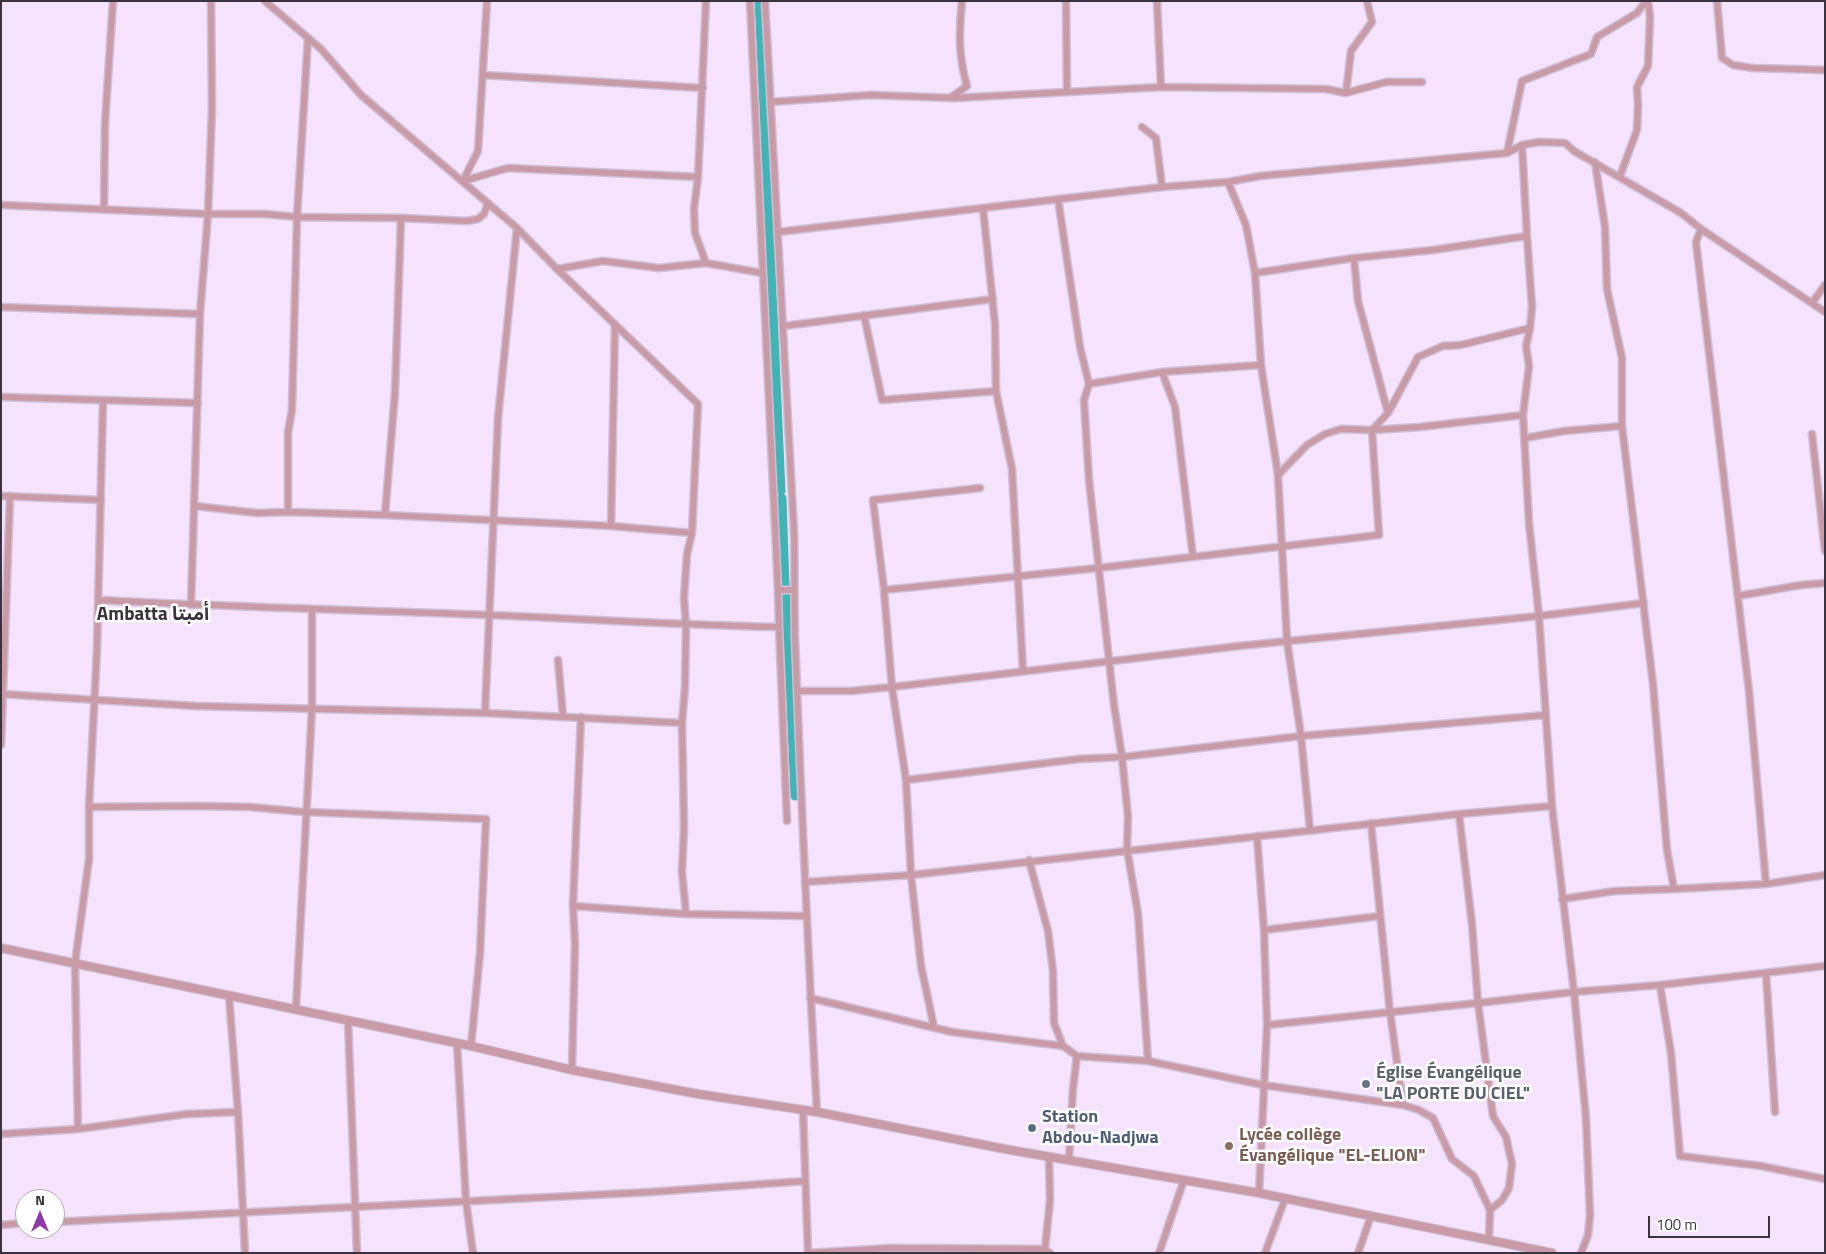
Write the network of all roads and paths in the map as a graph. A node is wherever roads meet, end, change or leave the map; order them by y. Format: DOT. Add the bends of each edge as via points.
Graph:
graph roads {
  1 [pos="113,1"];
  2 [pos="211,1"];
  3 [pos="265,1"];
  4 [pos="487,1"];
  5 [pos="706,1"];
  6 [pos="750,1"];
  7 [pos="765,1"];
  8 [pos="962,1"];
  9 [pos="1066,1"];
  10 [pos="1157,1"];
  11 [pos="1366,1"];
  12 [pos="1647,1"];
  13 [pos="1718,1"];
  14 [pos="308,38"];
  15 [pos="1825,70"];
  16 [pos="483,75"];
  17 [pos="1422,82"];
  18 [pos="1161,87"];
  19 [pos="703,88"];
  20 [pos="1067,92"];
  21 [pos="1346,93"];
  22 [pos="950,98"];
  23 [pos="771,102"];
  24 [pos="1142,127"];
  25 [pos="1522,145"];
  26 [pos="1507,153"];
  27 [pos="1595,162"];
  28 [pos="1620,176"];
  29 [pos="698,177"];
  30 [pos="463,181"];
  31 [pos="1228,182"];
  32 [pos="1162,187"];
  33 [pos="1058,199"];
  34 [pos="488,203"];
  35 [pos="1,205"];
  36 [pos="104,208"];
  37 [pos="983,208"];
  38 [pos="208,214"];
  39 [pos="297,217"];
  40 [pos="401,218"];
  41 [pos="517,228"];
  42 [pos="1701,229"];
  43 [pos="778,232"];
  44 [pos="1527,236"];
  45 [pos="1354,258"];
  46 [pos="706,263"];
  47 [pos="557,269"];
  48 [pos="762,273"];
  49 [pos="1255,273"];
  50 [pos="1825,284"];
  51 [pos="993,299"];
  52 [pos="1812,303"];
  53 [pos="1,307"];
  54 [pos="1825,312"];
  55 [pos="200,314"];
  56 [pos="864,315"];
  57 [pos="615,324"];
  58 [pos="784,326"];
  59 [pos="1530,328"];
  60 [pos="1261,365"];
  61 [pos="1162,372"];
  62 [pos="1089,384"];
  63 [pos="996,391"];
  64 [pos="1,397"];
  65 [pos="103,401"];
  66 [pos="198,403"];
  67 [pos="1388,414"];
  68 [pos="1523,415"];
  69 [pos="1622,426"];
  70 [pos="1372,430"];
  71 [pos="1812,434"];
  72 [pos="1525,438"];
  73 [pos="1278,475"];
  74 [pos="980,488"];
  75 [pos="1,496"];
  76 [pos="10,496"];
  77 [pos="101,500"];
  78 [pos="195,506"];
  79 [pos="288,512"];
  80 [pos="385,515"];
  81 [pos="492,520"];
  82 [pos="611,526"];
  83 [pos="692,533"];
  84 [pos="1283,546"];
  85 [pos="1825,551"];
  86 [pos="1193,557"];
  87 [pos="1098,568"];
  88 [pos="1017,576"];
  89 [pos="1825,583"];
  90 [pos="778,590"];
  91 [pos="794,590"];
  92 [pos="884,590"];
  93 [pos="1738,596"];
  94 [pos="98,600"];
  95 [pos="1644,603"];
  96 [pos="191,605"];
  97 [pos="312,609"];
  98 [pos="489,616"];
  99 [pos="1539,616"];
  100 [pos="686,626"];
  101 [pos="779,627"];
  102 [pos="1287,641"];
  103 [pos="558,660"];
  104 [pos="1109,662"];
  105 [pos="1023,671"];
  106 [pos="892,687"];
  107 [pos="797,691"];
  108 [pos="2,694"];
  109 [pos="95,699"];
  110 [pos="312,708"];
  111 [pos="485,713"];
  112 [pos="563,716"];
  113 [pos="1546,716"];
  114 [pos="581,717"];
  115 [pos="682,723"];
  116 [pos="1301,736"];
  117 [pos="1,745"];
  118 [pos="1122,757"];
  119 [pos="906,780"];
  120 [pos="1552,806"];
  121 [pos="89,807"];
  122 [pos="305,812"];
  123 [pos="1459,814"];
  124 [pos="787,821"];
  125 [pos="1371,823"];
  126 [pos="1310,830"];
  127 [pos="1257,836"];
  128 [pos="1128,849"];
  129 [pos="1029,860"];
  130 [pos="911,874"];
  131 [pos="1825,875"];
  132 [pos="805,882"];
  133 [pos="1766,884"];
  134 [pos="1674,889"];
  135 [pos="1562,899"];
  136 [pos="573,906"];
  137 [pos="686,914"];
  138 [pos="806,916"];
  139 [pos="1380,916"];
  140 [pos="1264,930"];
  141 [pos="1,948"];
  142 [pos="75,963"];
  143 [pos="1825,966"];
  144 [pos="1766,973"];
  145 [pos="1660,985"];
  146 [pos="1574,992"];
  147 [pos="229,996"];
  148 [pos="810,998"];
  149 [pos="1478,1003"];
  150 [pos="296,1008"];
  151 [pos="1390,1012"];
  152 [pos="348,1020"];
  153 [pos="1267,1025"];
  154 [pos="934,1027"];
  155 [pos="458,1043"];
  156 [pos="471,1046"];
  157 [pos="1063,1046"];
  158 [pos="1077,1056"];
  159 [pos="1148,1061"];
  160 [pos="572,1070"];
  161 [pos="1263,1085"];
  162 [pos="1403,1104"];
  163 [pos="803,1111"];
  164 [pos="238,1112"];
  165 [pos="816,1112"];
  166 [pos="1775,1112"];
  167 [pos="78,1129"];
  168 [pos="1,1134"];
  169 [pos="1049,1156"];
  170 [pos="1069,1160"];
  171 [pos="1825,1179"];
  172 [pos="1184,1180"];
  173 [pos="805,1181"];
  174 [pos="1259,1193"];
  175 [pos="1285,1199"];
  176 [pos="466,1201"];
  177 [pos="355,1206"];
  178 [pos="1490,1210"];
  179 [pos="242,1211"];
  180 [pos="1371,1216"];
  181 [pos="65,1221"];
  182 [pos="15,1224"];
  183 [pos="1,1225"];
  184 [pos="1489,1239"];
  185 [pos="1048,1251"];
  186 [pos="245,1253"];
  187 [pos="357,1253"];
  188 [pos="473,1253"];
  189 [pos="1160,1253"];
  190 [pos="1265,1253"];
  191 [pos="1358,1253"];
  192 [pos="1552,1253"];
  193 [pos="1581,1253"];
  1 -- 36 [label="street" via="105,123"];
  2 -- 38 [label="street" via="212,108"];
  3 -- 14 [label="street"];
  4 -- 16 [label="street"];
  5 -- 19 [label="street"];
  6 -- 48 [label="street"];
  7 -- 23 [label="street"];
  8 -- 22 [label="street" via="960,62 967,86"];
  9 -- 20 [label="street"];
  10 -- 18 [label="street"];
  11 -- 21 [label="street" via="1372,22 1351,51"];
  12 -- 26 [label="street" via="1638,13 1598,37 1591,54 1522,81"];
  12 -- 28 [label="street" via="1650,17 1648,66 1636,87 1637,130"];
  13 -- 15 [label="street" via="1722,58 1733,65 1753,68"];
  14 -- 30 [label="street" via="360,95"];
  14 -- 39 [label="street"];
  16 -- 19 [label="street"];
  16 -- 30 [label="street" via="478,151"];
  17 -- 21 [label="street" via="1386,82"];
  18 -- 20 [label="street"];
  18 -- 21 [label="street" via="1326,89"];
  19 -- 29 [label="street"];
  20 -- 22 [label="street"];
  22 -- 23 [label="street" via="871,95"];
  23 -- 43 [label="street"];
  24 -- 32 [label="street" via="1156,138"];
  25 -- 26 [label="street"];
  25 -- 27 [label="street" via="1565,143"];
  25 -- 44 [label="street"];
  26 -- 31 [label="street" via="1260,176"];
  27 -- 28 [label="street"];
  27 -- 69 [label="street" via="1605,228 1607,289 1622,358"];
  28 -- 42 [label="street"];
  29 -- 30 [label="street" via="508,168"];
  29 -- 46 [label="street" via="695,233"];
  30 -- 34 [label="street"];
  31 -- 32 [label="street"];
  31 -- 49 [label="street" via="1246,225"];
  32 -- 33 [label="street"];
  33 -- 37 [label="street"];
  33 -- 62 [label="street" via="1080,347"];
  34 -- 40 [label="street" via="484,214 467,221"];
  34 -- 41 [label="street"];
  35 -- 36 [label="street"];
  36 -- 38 [label="street"];
  37 -- 43 [label="street"];
  37 -- 51 [label="street"];
  38 -- 39 [label="street"];
  38 -- 55 [label="street"];
  39 -- 40 [label="street"];
  39 -- 79 [label="street"];
  40 -- 80 [label="street" via="395,392"];
  41 -- 47 [label="street"];
  41 -- 81 [label="street" via="498,418"];
  42 -- 52 [label="street"];
  42 -- 93 [label="street" via="1696,242"];
  43 -- 58 [label="street"];
  44 -- 45 [label="street"];
  44 -- 59 [label="street" via="1532,307"];
  45 -- 49 [label="street"];
  45 -- 67 [label="street" via="1358,301"];
  46 -- 47 [label="street" via="660,268 603,261"];
  46 -- 48 [label="street"];
  47 -- 57 [label="street"];
  48 -- 90 [label="street"];
  49 -- 60 [label="street"];
  50 -- 52 [label="street"];
  51 -- 56 [label="street"];
  51 -- 63 [label="street"];
  52 -- 54 [label="street"];
  53 -- 55 [label="street"];
  55 -- 66 [label="street"];
  56 -- 58 [label="street"];
  56 -- 63 [label="street" via="882,400"];
  57 -- 82 [label="street"];
  57 -- 83 [label="street" via="698,404"];
  58 -- 91 [label="street"];
  59 -- 67 [label="street" via="1461,345 1443,346 1418,357"];
  59 -- 68 [label="street" via="1526,346 1528,366"];
  60 -- 61 [label="street"];
  60 -- 73 [label="street"];
  61 -- 62 [label="street"];
  61 -- 86 [label="street" via="1175,407"];
  62 -- 87 [label="street" via="1084,400"];
  63 -- 88 [label="street" via="1012,469"];
  64 -- 65 [label="street"];
  65 -- 66 [label="street"];
  65 -- 77 [label="street"];
  66 -- 78 [label="street"];
  67 -- 70 [label="street"];
  68 -- 70 [label="street" via="1420,428"];
  68 -- 72 [label="street"];
  69 -- 72 [label="street"];
  69 -- 95 [label="street"];
  70 -- 73 [label="street" via="1341,429 1325,434 1307,445"];
  70 -- 84 [label="street" via="1379,535"];
  71 -- 85 [label="street"];
  72 -- 99 [label="street" via="1529,523"];
  73 -- 84 [label="street"];
  74 -- 92 [label="street" via="873,500"];
  75 -- 76 [label="street"];
  76 -- 77 [label="street"];
  76 -- 108 [label="street"];
  77 -- 94 [label="street"];
  78 -- 79 [label="street" via="257,513"];
  78 -- 96 [label="street"];
  79 -- 80 [label="street"];
  80 -- 81 [label="street"];
  81 -- 82 [label="street"];
  81 -- 98 [label="street"];
  82 -- 83 [label="street"];
  83 -- 100 [label="street" via="684,598"];
  84 -- 86 [label="street"];
  84 -- 102 [label="street"];
  86 -- 87 [label="street"];
  87 -- 88 [label="street"];
  87 -- 104 [label="street"];
  88 -- 92 [label="street"];
  88 -- 105 [label="street"];
  89 -- 93 [label="street"];
  90 -- 91 [label="street"];
  90 -- 101 [label="street"];
  91 -- 107 [label="street"];
  92 -- 106 [label="street"];
  93 -- 133 [label="street"];
  94 -- 96 [label="street"];
  94 -- 109 [label="street"];
  95 -- 99 [label="street"];
  95 -- 134 [label="street" via="1664,822"];
  96 -- 97 [label="street"];
  97 -- 98 [label="street"];
  97 -- 110 [label="street"];
  98 -- 100 [label="street"];
  98 -- 111 [label="street"];
  99 -- 102 [label="street"];
  99 -- 113 [label="street"];
  100 -- 101 [label="street"];
  100 -- 115 [label="street"];
  101 -- 124 [label="street"];
  102 -- 104 [label="street"];
  102 -- 116 [label="street"];
  103 -- 112 [label="street"];
  104 -- 105 [label="street"];
  104 -- 118 [label="street"];
  105 -- 106 [label="street"];
  106 -- 107 [label="street"];
  106 -- 119 [label="street"];
  107 -- 132 [label="street"];
  108 -- 109 [label="street"];
  108 -- 117 [label="street"];
  109 -- 110 [label="street" via="195,706"];
  109 -- 121 [label="street"];
  110 -- 111 [label="street"];
  110 -- 122 [label="street"];
  111 -- 112 [label="street"];
  112 -- 114 [label="street"];
  113 -- 116 [label="street"];
  113 -- 120 [label="street"];
  114 -- 115 [label="street"];
  114 -- 136 [label="street"];
  115 -- 137 [label="street" via="682,872"];
  116 -- 118 [label="street"];
  116 -- 126 [label="street"];
  118 -- 119 [label="street" via="1079,758"];
  118 -- 128 [label="street"];
  119 -- 130 [label="street"];
  120 -- 123 [label="street"];
  120 -- 135 [label="street"];
  121 -- 122 [label="street" via="250,807"];
  121 -- 142 [label="street" via="89,859"];
  122 -- 150 [label="street"];
  122 -- 156 [label="street" via="486,819 481,944"];
  123 -- 125 [label="street"];
  123 -- 149 [label="street"];
  125 -- 126 [label="street"];
  125 -- 139 [label="street"];
  126 -- 127 [label="street"];
  127 -- 128 [label="street"];
  127 -- 140 [label="street"];
  128 -- 129 [label="street"];
  128 -- 159 [label="street" via="1138,914"];
  129 -- 130 [label="street"];
  129 -- 157 [label="street" via="1048,931 1054,1023"];
  130 -- 132 [label="street"];
  130 -- 154 [label="street" via="921,966"];
  131 -- 133 [label="street"];
  132 -- 138 [label="street"];
  133 -- 134 [label="street"];
  134 -- 135 [label="street" via="1615,890"];
  135 -- 146 [label="street"];
  136 -- 137 [label="street"];
  136 -- 160 [label="street"];
  137 -- 138 [label="street"];
  138 -- 148 [label="street"];
  139 -- 140 [label="street"];
  139 -- 151 [label="street"];
  140 -- 153 [label="street"];
  141 -- 142 [label="street"];
  142 -- 147 [label="street"];
  142 -- 167 [label="street"];
  143 -- 144 [label="street"];
  144 -- 145 [label="street"];
  144 -- 166 [label="street"];
  145 -- 146 [label="street"];
  145 -- 171 [label="street" via="1671,1053 1680,1156 1761,1166"];
  146 -- 149 [label="street"];
  146 -- 193 [label="street" via="1586,1118 1590,1214 1588,1235"];
  147 -- 150 [label="street"];
  147 -- 164 [label="street"];
  148 -- 154 [label="street"];
  148 -- 165 [label="street"];
  149 -- 151 [label="street"];
  149 -- 178 [label="street" via="1493,1116 1506,1137 1512,1164 1509,1188 1502,1200"];
  150 -- 152 [label="street"];
  151 -- 153 [label="street"];
  151 -- 162 [label="street"];
  152 -- 155 [label="street"];
  152 -- 177 [label="street"];
  153 -- 161 [label="street"];
  154 -- 157 [label="street"];
  155 -- 156 [label="street"];
  155 -- 176 [label="street"];
  156 -- 160 [label="street"];
  157 -- 158 [label="street"];
  158 -- 159 [label="street"];
  158 -- 170 [label="street"];
  159 -- 161 [label="street"];
  160 -- 163 [label="street"];
  161 -- 162 [label="street"];
  161 -- 174 [label="street"];
  162 -- 178 [label="street" via="1434,1118 1452,1159 1474,1176"];
  163 -- 165 [label="street"];
  163 -- 173 [label="street"];
  164 -- 167 [label="street" via="187,1114"];
  164 -- 179 [label="street"];
  165 -- 169 [label="street"];
  167 -- 168 [label="street"];
  169 -- 170 [label="street"];
  169 -- 185 [label="street"];
  170 -- 172 [label="street"];
  172 -- 174 [label="street"];
  172 -- 189 [label="street"];
  173 -- 176 [label="street"];
  173 -- 185 [label="street" via="808,1253 891,1248"];
  174 -- 175 [label="street"];
  175 -- 180 [label="street"];
  175 -- 190 [label="street"];
  176 -- 177 [label="street"];
  176 -- 188 [label="street"];
  177 -- 179 [label="street"];
  177 -- 187 [label="street"];
  178 -- 184 [label="street"];
  179 -- 181 [label="street"];
  179 -- 186 [label="street"];
  180 -- 184 [label="street"];
  180 -- 191 [label="street"];
  182 -- 183 [label="street"];
  184 -- 192 [label="street"];
}
